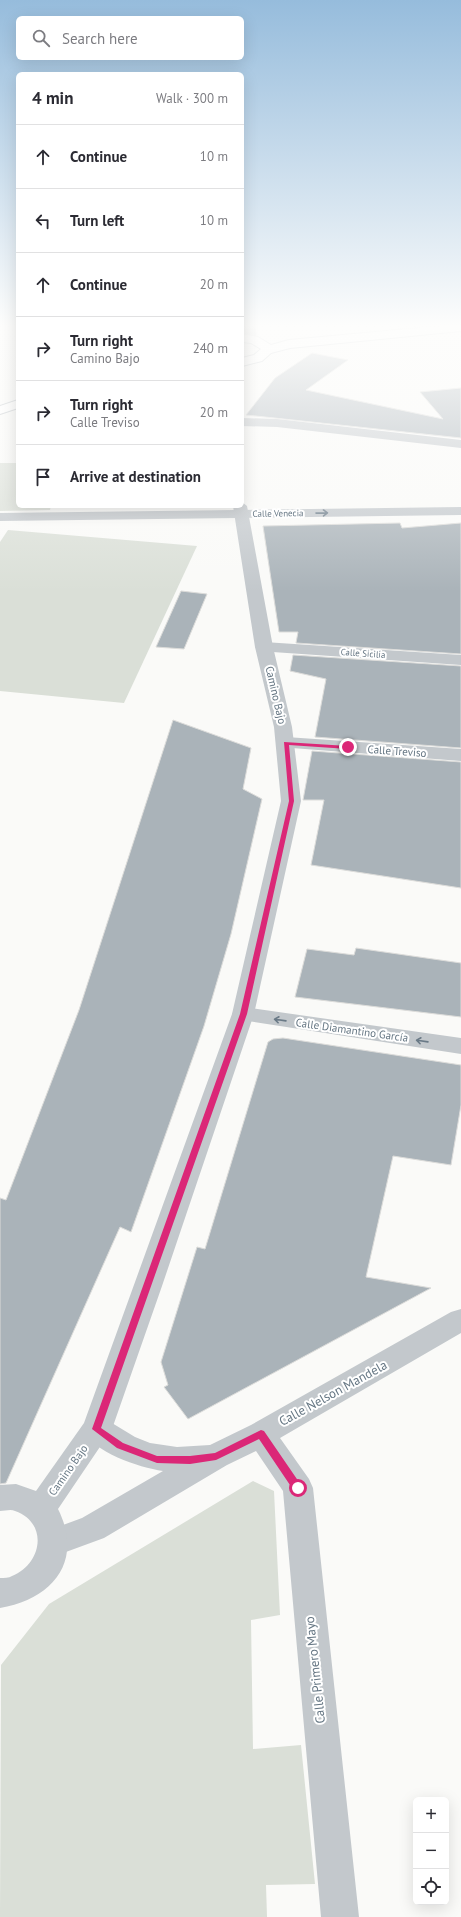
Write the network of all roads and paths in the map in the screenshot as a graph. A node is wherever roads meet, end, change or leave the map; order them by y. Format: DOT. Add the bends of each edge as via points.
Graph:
graph roads {
  1 [pos="244,422"];
  2 [pos="461,444"];
  3 [pos="241,510"];
  4 [pos="461,510"];
  5 [pos="0,518"];
  6 [pos="264,647"];
  7 [pos="461,660"];
  8 [pos="286,743"];
  9 [pos="461,755"];
  10 [pos="243,1014"];
  11 [pos="461,1046"];
  12 [pos="461,1320"];
  13 [pos="97,1429"];
  14 [pos="261,1434"];
  15 [pos="216,1456"];
  16 [pos="0,1498"];
  17 [pos="41,1509"];
  18 [pos="55,1542"];
  19 [pos="0,1593"];
  20 [pos="340,1917"];
  1 -- 2 [label="street" via="277,422"];
  3 -- 4 [label="street, Calle Venecia, one-way"];
  3 -- 5 [label="street, Calle Venecia"];
  3 -- 6 [label="street, Camino Bajo"];
  6 -- 7 [label="street, Calle Sicilia"];
  6 -- 8 [label="street, Camino Bajo"];
  8 -- 9 [label="street, Calle Treviso"];
  8 -- 10 [label="street, Camino Bajo" via="291,801"];
  11 -- 10 [label="street, Calle Diamantino García, one-way"];
  10 -- 13 [label="street, Camino Bajo"];
  12 -- 14 [label="street, Calle Nelson Mandela"];
  13 -- 15 [label="street" via="120,1446 157,1459 190,1460"];
  13 -- 17 [label="street, Camino Bajo"];
  14 -- 15 [label="street, Calle Nelson Mandela"];
  14 -- 20 [label="street, Calle Primero Mayo" via="298,1488"];
  15 -- 18 [label="street, Calle Nelson Mandela" via="93,1528"];
  16 -- 17 [label="street" via="17,1497"];
  17 -- 18 [label="street" via="50,1521"];
  18 -- 19 [label="street" via="46,1568 28,1584"];
}
